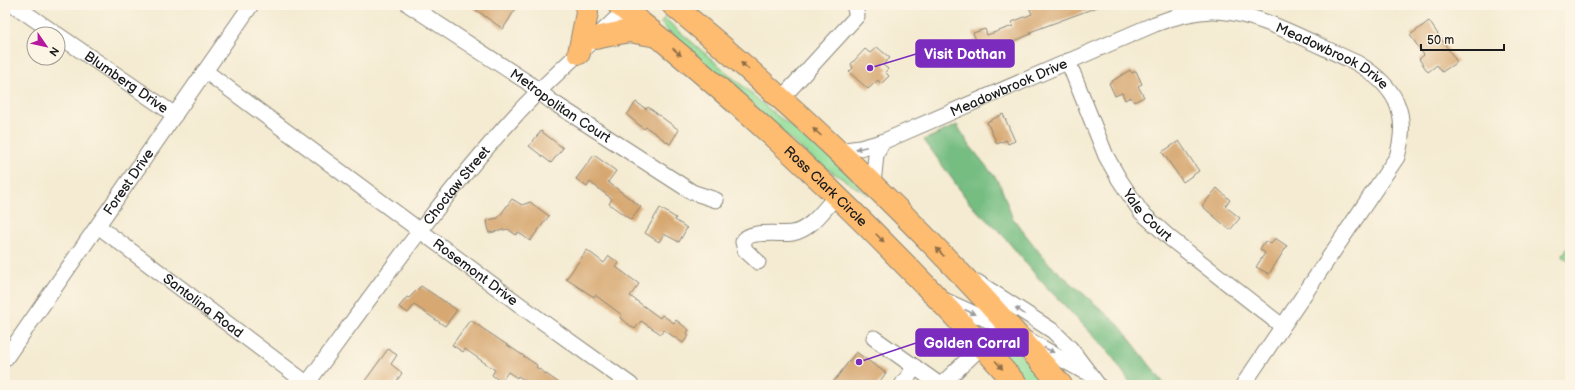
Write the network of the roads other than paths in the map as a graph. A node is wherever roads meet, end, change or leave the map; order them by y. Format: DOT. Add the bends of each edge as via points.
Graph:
graph roads {
  1 [pos="14,5"];
  2 [pos="251,5"];
  3 [pos="409,5"];
  4 [pos="586,5"];
  5 [pos="673,5"];
  6 [pos="698,5"];
  7 [pos="854,5"];
  8 [pos="624,7"];
  9 [pos="44,26"];
  10 [pos="702,29"];
  11 [pos="658,36"];
  12 [pos="595,38"];
  13 [pos="66,41"];
  14 [pos="579,53"];
  15 [pos="1068,61"];
  16 [pos="205,71"];
  17 [pos="539,92"];
  18 [pos="781,99"];
  19 [pos="175,116"];
  20 [pos="882,142"];
  21 [pos="838,151"];
  22 [pos="873,184"];
  23 [pos="837,195"];
  24 [pos="716,200"];
  25 [pos="98,226"];
  26 [pos="420,232"];
  27 [pos="758,262"];
  28 [pos="955,267"];
  29 [pos="935,295"];
  30 [pos="1282,326"];
  31 [pos="1014,332"];
  32 [pos="874,338"];
  33 [pos="982,346"];
  34 [pos="6,355"];
  35 [pos="915,367"];
  36 [pos="1093,380"];
  37 [pos="307,385"];
  38 [pos="631,385"];
  39 [pos="902,385"];
  40 [pos="941,385"];
  41 [pos="1017,385"];
  42 [pos="1061,385"];
  43 [pos="1243,385"];
  1 -- 9 [label="street, Blumberg Drive"];
  2 -- 16 [label="street, Forest Drive"];
  3 -- 17 [label="street, Metropolitan Court"];
  4 -- 14 [label="highway" via="587,13"];
  5 -- 10 [label="highway"];
  6 -- 10 [label="highway"];
  7 -- 18 [label="street" via="857,16"];
  8 -- 11 [label="highway, Ross Clark Circle"];
  8 -- 12 [label="street, Choctaw Street"];
  18 -- 10 [label="highway, one-way"];
  11 -- 12 [label="highway" via="629,31"];
  11 -- 23 [label="highway, Ross Clark Circle, one-way"];
  12 -- 14 [label="street, Choctaw Street"];
  13 -- 19 [label="street, Blumberg Drive"];
  14 -- 17 [label="street, Choctaw Street"];
  15 -- 20 [label="street, Meadowbrook Drive"];
  15 -- 30 [label="street, Yale Court" via="1106,156 1141,212 1171,239"];
  15 -- 30 [label="street, Meadowbrook Drive" via="1178,16 1227,12 1267,23 1357,63 1389,87 1399,111 1402,134 1397,157"];
  16 -- 19 [label="street, Forest Drive"];
  16 -- 26 [label="street, Rosemont Drive"];
  17 -- 24 [label="street, Metropolitan Court" via="692,192"];
  17 -- 26 [label="street, Choctaw Street" via="489,144"];
  21 -- 18 [label="highway, one-way"];
  19 -- 25 [label="street, Forest Drive"];
  20 -- 21 [label="street, Meadowbrook Drive, one-way"];
  20 -- 22 [label="street" via="876,155"];
  21 -- 22 [label="highway"];
  28 -- 22 [label="highway, one-way"];
  23 -- 27 [label="street" via="813,221 799,231 747,236 743,242 744,247"];
  23 -- 29 [label="highway, Ross Clark Circle, one-way"];
  25 -- 34 [label="street, Forest Drive"];
  25 -- 37 [label="street, Santolina Road"];
  26 -- 37 [label="street, Choctaw Street"];
  26 -- 38 [label="street, Rosemont Drive"];
  28 -- 31 [label="highway"];
  36 -- 28 [label="street, one-way" via="1070,348 1053,331"];
  29 -- 31 [label="street, one-way"];
  29 -- 33 [label="highway, Ross Clark Circle"];
  30 -- 43 [label="street, Meadowbrook Drive"];
  31 -- 36 [label="street, one-way" via="1052,352"];
  31 -- 42 [label="highway"];
  32 -- 35 [label="street"];
  33 -- 40 [label="street"];
  33 -- 41 [label="highway, Ross Clark Circle, one-way"];
  35 -- 39 [label="street"];
  35 -- 40 [label="street"];
}
